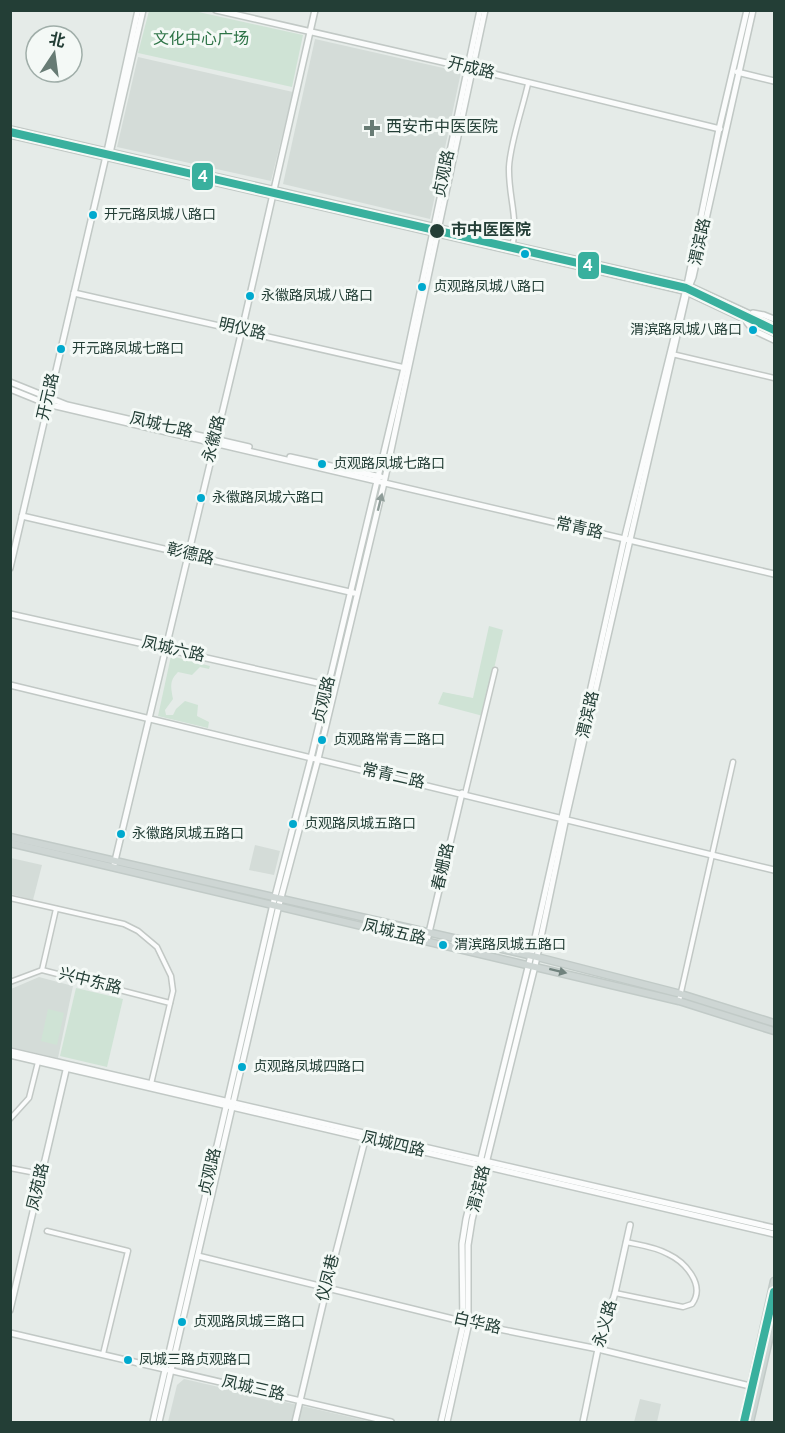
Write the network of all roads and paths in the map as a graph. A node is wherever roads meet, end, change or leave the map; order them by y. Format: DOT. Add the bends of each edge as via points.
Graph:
graph roads {
  1 [pos="138,10"];
  2 [pos="143,10"];
  3 [pos="216,10"];
  4 [pos="315,10"];
  5 [pos="480,10"];
  6 [pos="485,10"];
  7 [pos="747,10"];
  8 [pos="753,10"];
  9 [pos="310,32"];
  10 [pos="471,69"];
  11 [pos="736,72"];
  12 [pos="774,81"];
  13 [pos="528,84"];
  14 [pos="10,129"];
  15 [pos="722,130"];
  16 [pos="10,135"];
  17 [pos="108,153"];
  18 [pos="273,193"];
  19 [pos="436,230"];
  20 [pos="512,248"];
  21 [pos="687,289"];
  22 [pos="74,293"];
  23 [pos="746,316"];
  24 [pos="773,322"];
  25 [pos="242,330"];
  26 [pos="774,333"];
  27 [pos="774,340"];
  28 [pos="671,354"];
  29 [pos="407,368"];
  30 [pos="774,378"];
  31 [pos="10,382"];
  32 [pos="10,389"];
  33 [pos="48,401"];
  34 [pos="214,441"];
  35 [pos="378,479"];
  36 [pos="385,481"];
  37 [pos="22,516"];
  38 [pos="627,540"];
  39 [pos="188,555"];
  40 [pos="10,568"];
  41 [pos="774,574"];
  42 [pos="354,593"];
  43 [pos="10,614"];
  44 [pos="166,648"];
  45 [pos="495,670"];
  46 [pos="10,685"];
  47 [pos="332,686"];
  48 [pos="150,718"];
  49 [pos="311,758"];
  50 [pos="318,759"];
  51 [pos="733,762"];
  52 [pos="463,794"];
  53 [pos="563,818"];
  54 [pos="10,837"];
  55 [pos="10,843"];
  56 [pos="712,855"];
  57 [pos="114,864"];
  58 [pos="774,870"];
  59 [pos="10,898"];
  60 [pos="277,901"];
  61 [pos="56,909"];
  62 [pos="427,937"];
  63 [pos="533,957"];
  64 [pos="532,965"];
  65 [pos="42,970"];
  66 [pos="10,982"];
  67 [pos="680,998"];
  68 [pos="170,1003"];
  69 [pos="774,1023"];
  70 [pos="774,1031"];
  71 [pos="10,1053"];
  72 [pos="38,1062"];
  73 [pos="67,1066"];
  74 [pos="151,1084"];
  75 [pos="230,1104"];
  76 [pos="10,1119"];
  77 [pos="366,1136"];
  78 [pos="484,1163"];
  79 [pos="10,1168"];
  80 [pos="41,1174"];
  81 [pos="630,1225"];
  82 [pos="774,1228"];
  83 [pos="47,1231"];
  84 [pos="774,1234"];
  85 [pos="626,1242"];
  86 [pos="198,1256"];
  87 [pos="774,1281"];
  88 [pos="327,1287"];
  89 [pos="615,1293"];
  90 [pos="10,1310"];
  91 [pos="774,1318"];
  92 [pos="466,1322"];
  93 [pos="10,1333"];
  94 [pos="598,1349"];
  95 [pos="104,1354"];
  96 [pos="168,1370"];
  97 [pos="754,1387"];
  98 [pos="300,1400"];
  99 [pos="153,1422"];
  100 [pos="159,1422"];
  101 [pos="296,1422"];
  102 [pos="391,1422"];
  103 [pos="441,1422"];
  104 [pos="447,1422"];
  105 [pos="583,1422"];
  106 [pos="743,1422"];
  107 [pos="750,1422"];
  1 -- 17 [label="street, 开元路"];
  2 -- 17 [label="street, 开元路"];
  3 -- 9 [label="street, 开成路"];
  4 -- 9 [label="street, 永徽路"];
  5 -- 10 [label="street, 贞观路"];
  6 -- 10 [label="street, 贞观路"];
  7 -- 11 [label="street, 渭滨路"];
  8 -- 11 [label="street, 渭滨路"];
  9 -- 10 [label="street, 开成路"];
  9 -- 18 [label="street, 永徽路"];
  10 -- 13 [label="street, 开成路"];
  10 -- 19 [label="street, 贞观路"];
  11 -- 12 [label="street"];
  11 -- 15 [label="street, 渭滨路"];
  13 -- 15 [label="street, 开成路"];
  13 -- 20 [label="street" via="509,164 516,231"];
  14 -- 17 [label="street"];
  15 -- 21 [label="street, 渭滨路"];
  16 -- 17 [label="street"];
  17 -- 18 [label="street"];
  17 -- 22 [label="street, 开元路"];
  18 -- 19 [label="street"];
  18 -- 25 [label="street, 永徽路"];
  19 -- 20 [label="street"];
  19 -- 29 [label="street, 贞观路"];
  20 -- 21 [label="street"];
  21 -- 23 [label="street"];
  21 -- 28 [label="street, 渭滨路"];
  22 -- 25 [label="street, 明仪路"];
  22 -- 33 [label="street, 开元路"];
  23 -- 24 [label="street" via="764,315"];
  23 -- 26 [label="street"];
  23 -- 27 [label="street" via="753,330"];
  25 -- 29 [label="street, 明仪路"];
  25 -- 34 [label="street, 永徽路"];
  28 -- 30 [label="street"];
  28 -- 38 [label="street, 渭滨路"];
  29 -- 35 [label="street, 贞观路"];
  29 -- 36 [label="street, 贞观路"];
  31 -- 33 [label="street, 凤城七路"];
  32 -- 33 [label="street, 凤城七路"];
  33 -- 34 [label="street, 凤城七路"];
  33 -- 37 [label="street, 开元路"];
  34 -- 35 [label="street, 凤城七路"];
  34 -- 39 [label="street, 永徽路"];
  35 -- 36 [label="street, 凤城七路"];
  35 -- 42 [label="street, 贞观路"];
  36 -- 38 [label="street, 常青路"];
  42 -- 36 [label="street, 贞观路, one-way"];
  37 -- 39 [label="street, 彰德路"];
  37 -- 40 [label="street, 开元路"];
  38 -- 41 [label="street, 常青路"];
  38 -- 53 [label="street, 渭滨路"];
  39 -- 42 [label="street, 彰德路"];
  39 -- 44 [label="street, 永徽路"];
  42 -- 47 [label="street, 贞观路"];
  43 -- 44 [label="street, 凤城六路"];
  44 -- 47 [label="street, 凤城六路"];
  44 -- 48 [label="street, 永徽路"];
  45 -- 52 [label="street"];
  46 -- 48 [label="street, 常青二路"];
  47 -- 49 [label="street, 贞观路"];
  47 -- 50 [label="street, 贞观路"];
  48 -- 49 [label="street, 常青二路"];
  48 -- 57 [label="street, 永徽路"];
  49 -- 50 [label="street, 常青二路"];
  49 -- 60 [label="street, 贞观路"];
  50 -- 52 [label="street, 常青二路"];
  50 -- 60 [label="street, 贞观路"];
  51 -- 56 [label="street"];
  52 -- 53 [label="street, 常青二路"];
  52 -- 62 [label="street, 春姗路"];
  53 -- 56 [label="street, 常青二路"];
  53 -- 63 [label="street, 渭滨路"];
  54 -- 57 [label="main road, 凤城五路"];
  55 -- 57 [label="main road, 凤城五路"];
  56 -- 58 [label="street, 常青二路"];
  56 -- 67 [label="street"];
  57 -- 60 [label="main road, 凤城五路"];
  59 -- 61 [label="street"];
  60 -- 62 [label="main road, 凤城五路"];
  60 -- 75 [label="street, 贞观路"];
  61 -- 65 [label="street"];
  61 -- 68 [label="street" via="124,924 149,939 163,956 171,976"];
  62 -- 63 [label="main road, 凤城五路"];
  62 -- 64 [label="main road, 凤城五路"];
  63 -- 64 [label="street, 渭滨路"];
  63 -- 67 [label="main road, 凤城五路"];
  64 -- 67 [label="main road, 凤城五路, one-way"];
  64 -- 78 [label="street, 渭滨路"];
  65 -- 66 [label="street, 兴中东路"];
  65 -- 68 [label="street, 兴中东路"];
  67 -- 69 [label="main road, 凤城五路"];
  67 -- 70 [label="main road, 凤城五路"];
  68 -- 74 [label="street"];
  71 -- 72 [label="street, 凤城四路"];
  71 -- 73 [label="street, 凤城四路"];
  72 -- 73 [label="street, 凤城四路"];
  72 -- 76 [label="street" via="30,1098"];
  73 -- 74 [label="street, 凤城四路"];
  73 -- 75 [label="street, 凤城四路"];
  73 -- 80 [label="street, 凤苑路"];
  74 -- 75 [label="street, 凤城四路"];
  75 -- 77 [label="street, 凤城四路"];
  75 -- 86 [label="street, 贞观路"];
  75 -- 96 [label="street, 贞观路"];
  77 -- 78 [label="street, 凤城四路"];
  77 -- 88 [label="street, 仪凤巷"];
  78 -- 82 [label="street, 凤城四路"];
  78 -- 84 [label="street, 凤城四路"];
  78 -- 92 [label="street, 渭滨路" via="462,1244"];
  79 -- 80 [label="street"];
  80 -- 90 [label="street, 凤苑路"];
  81 -- 85 [label="street, 永义路"];
  83 -- 95 [label="street" via="128,1251"];
  85 -- 89 [label="street, 永义路"];
  85 -- 89 [label="street" via="668,1253 678,1260 694,1278 697,1293 692,1304 683,1307"];
  86 -- 88 [label="street, 白华路"];
  86 -- 96 [label="street, 贞观路"];
  87 -- 97 [label="main road"];
  88 -- 92 [label="street, 白华路"];
  88 -- 98 [label="street, 仪凤巷"];
  89 -- 94 [label="street, 永义路"];
  91 -- 97 [label="main road"];
  92 -- 94 [label="street, 白华路"];
  92 -- 103 [label="street, 渭滨路"];
  92 -- 104 [label="street, 渭滨路"];
  93 -- 95 [label="street, 凤城三路"];
  94 -- 97 [label="street, 白华路"];
  94 -- 105 [label="street, 永义路"];
  95 -- 96 [label="street, 凤城三路"];
  96 -- 98 [label="street, 凤城三路"];
  96 -- 99 [label="street, 贞观路"];
  96 -- 100 [label="street, 贞观路"];
  97 -- 106 [label="main road"];
  97 -- 107 [label="main road"];
  98 -- 101 [label="street, 仪凤巷"];
  98 -- 102 [label="street, 凤城三路"];
}
